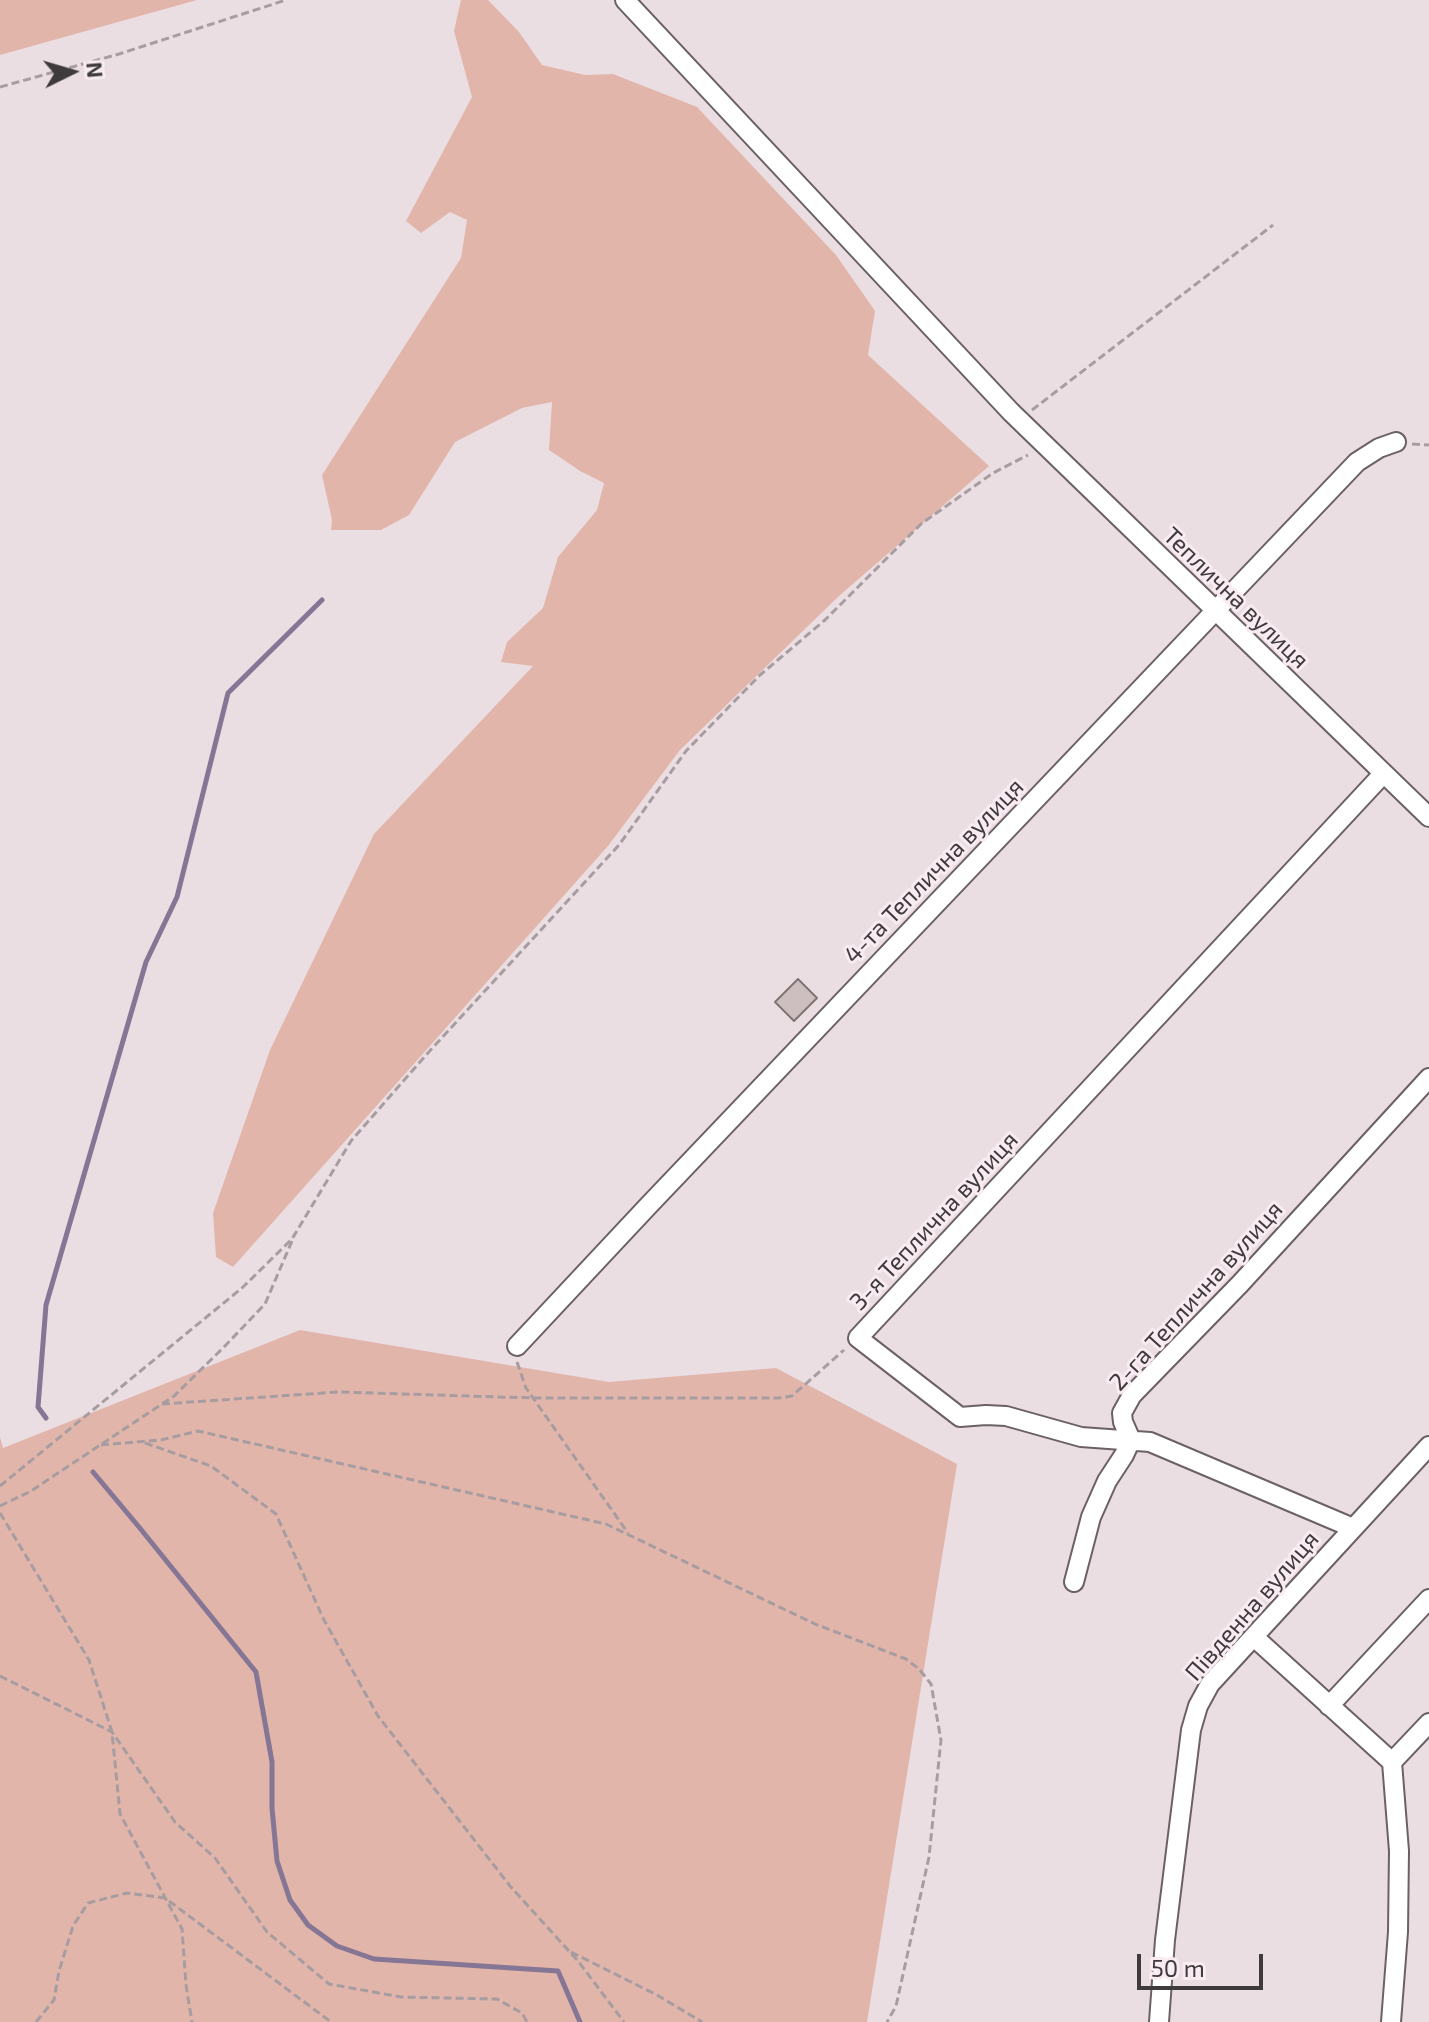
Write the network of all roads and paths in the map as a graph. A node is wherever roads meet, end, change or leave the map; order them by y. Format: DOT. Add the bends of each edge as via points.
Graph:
graph roads {
  1 [pos="286,0"];
  2 [pos="625,0"];
  3 [pos="0,87"];
  4 [pos="1273,225"];
  5 [pos="1015,416"];
  6 [pos="1396,442"];
  7 [pos="1045,445"];
  8 [pos="1215,610"];
  9 [pos="1383,774"];
  10 [pos="1429,817"];
  11 [pos="1429,1078"];
  12 [pos="292,1239"];
  13 [pos="858,1338"];
  14 [pos="517,1346"];
  15 [pos="534,1398"];
  16 [pos="162,1404"];
  17 [pos="1131,1440"];
  18 [pos="141,1442"];
  19 [pos="101,1445"];
  20 [pos="1429,1446"];
  21 [pos="0,1486"];
  22 [pos="0,1506"];
  23 [pos="0,1513"];
  24 [pos="1353,1528"];
  25 [pos="630,1535"];
  26 [pos="1074,1582"];
  27 [pos="1429,1599"];
  28 [pos="1254,1637"];
  29 [pos="0,1676"];
  30 [pos="1329,1706"];
  31 [pos="1429,1723"];
  32 [pos="112,1732"];
  33 [pos="1392,1762"];
  34 [pos="165,1898"];
  35 [pos="569,1951"];
  36 [pos="36,2022"];
  37 [pos="192,2022"];
  38 [pos="331,2022"];
  39 [pos="527,2022"];
  40 [pos="624,2022"];
  41 [pos="702,2022"];
  42 [pos="887,2022"];
  43 [pos="1159,2022"];
  44 [pos="1391,2022"];
  1 -- 3 [label="path"];
  2 -- 5 [label="street, Теплична вулиця"];
  4 -- 5 [label="path"];
  5 -- 7 [label="street, Теплична вулиця"];
  6 -- 8 [label="street, 4-та Теплична вулиця" via="1357,462"];
  7 -- 8 [label="street, Теплична вулиця"];
  7 -- 12 [label="path" via="993,473 921,524 686,751 619,845 351,1141"];
  8 -- 9 [label="street, Теплична вулиця"];
  8 -- 14 [label="street, 4-та Теплична вулиця"];
  9 -- 10 [label="street, Теплична вулиця"];
  9 -- 13 [label="street, 3-я Теплична вулиця"];
  11 -- 17 [label="street, 2-га Теплична вулиця" via="1132,1395 1122,1413"];
  12 -- 16 [label="path" via="265,1304"];
  12 -- 21 [label="path" via="242,1288"];
  13 -- 15 [label="path" via="792,1396"];
  13 -- 17 [label="street, 3-я Теплична вулиця" via="960,1417 1006,1416 1081,1437"];
  14 -- 15 [label="path" via="517,1365"];
  15 -- 16 [label="path" via="338,1392"];
  15 -- 25 [label="path"];
  16 -- 19 [label="path"];
  17 -- 24 [label="street, 3-я Теплична вулиця" via="1177,1452"];
  17 -- 26 [label="street" via="1091,1517"];
  18 -- 19 [label="path"];
  18 -- 25 [label="path" via="198,1431 606,1524"];
  18 -- 35 [label="path" via="211,1466 276,1514 324,1620 378,1716 510,1886"];
  19 -- 22 [label="path"];
  20 -- 24 [label="street, Південна вулиця"];
  23 -- 32 [label="path" via="89,1660"];
  24 -- 28 [label="street, Південна вулиця"];
  25 -- 42 [label="path" via="815,1624 906,1659 931,1684 941,1740 929,1857 896,2006"];
  27 -- 30 [label="street"];
  28 -- 30 [label="street"];
  28 -- 43 [label="street, Південна вулиця" via="1210,1684 1191,1730"];
  29 -- 32 [label="path"];
  30 -- 33 [label="street"];
  31 -- 33 [label="street"];
  32 -- 34 [label="path" via="120,1814"];
  32 -- 39 [label="path" via="175,1822 215,1858 267,1932 329,1984 401,1997 497,1999 522,2013"];
  33 -- 44 [label="street" via="1399,1851"];
  34 -- 36 [label="path" via="127,1893 88,1903 73,1926 54,2000"];
  34 -- 37 [label="path" via="182,1929"];
  34 -- 38 [label="path"];
  35 -- 40 [label="path"];
  35 -- 41 [label="path"];
}
